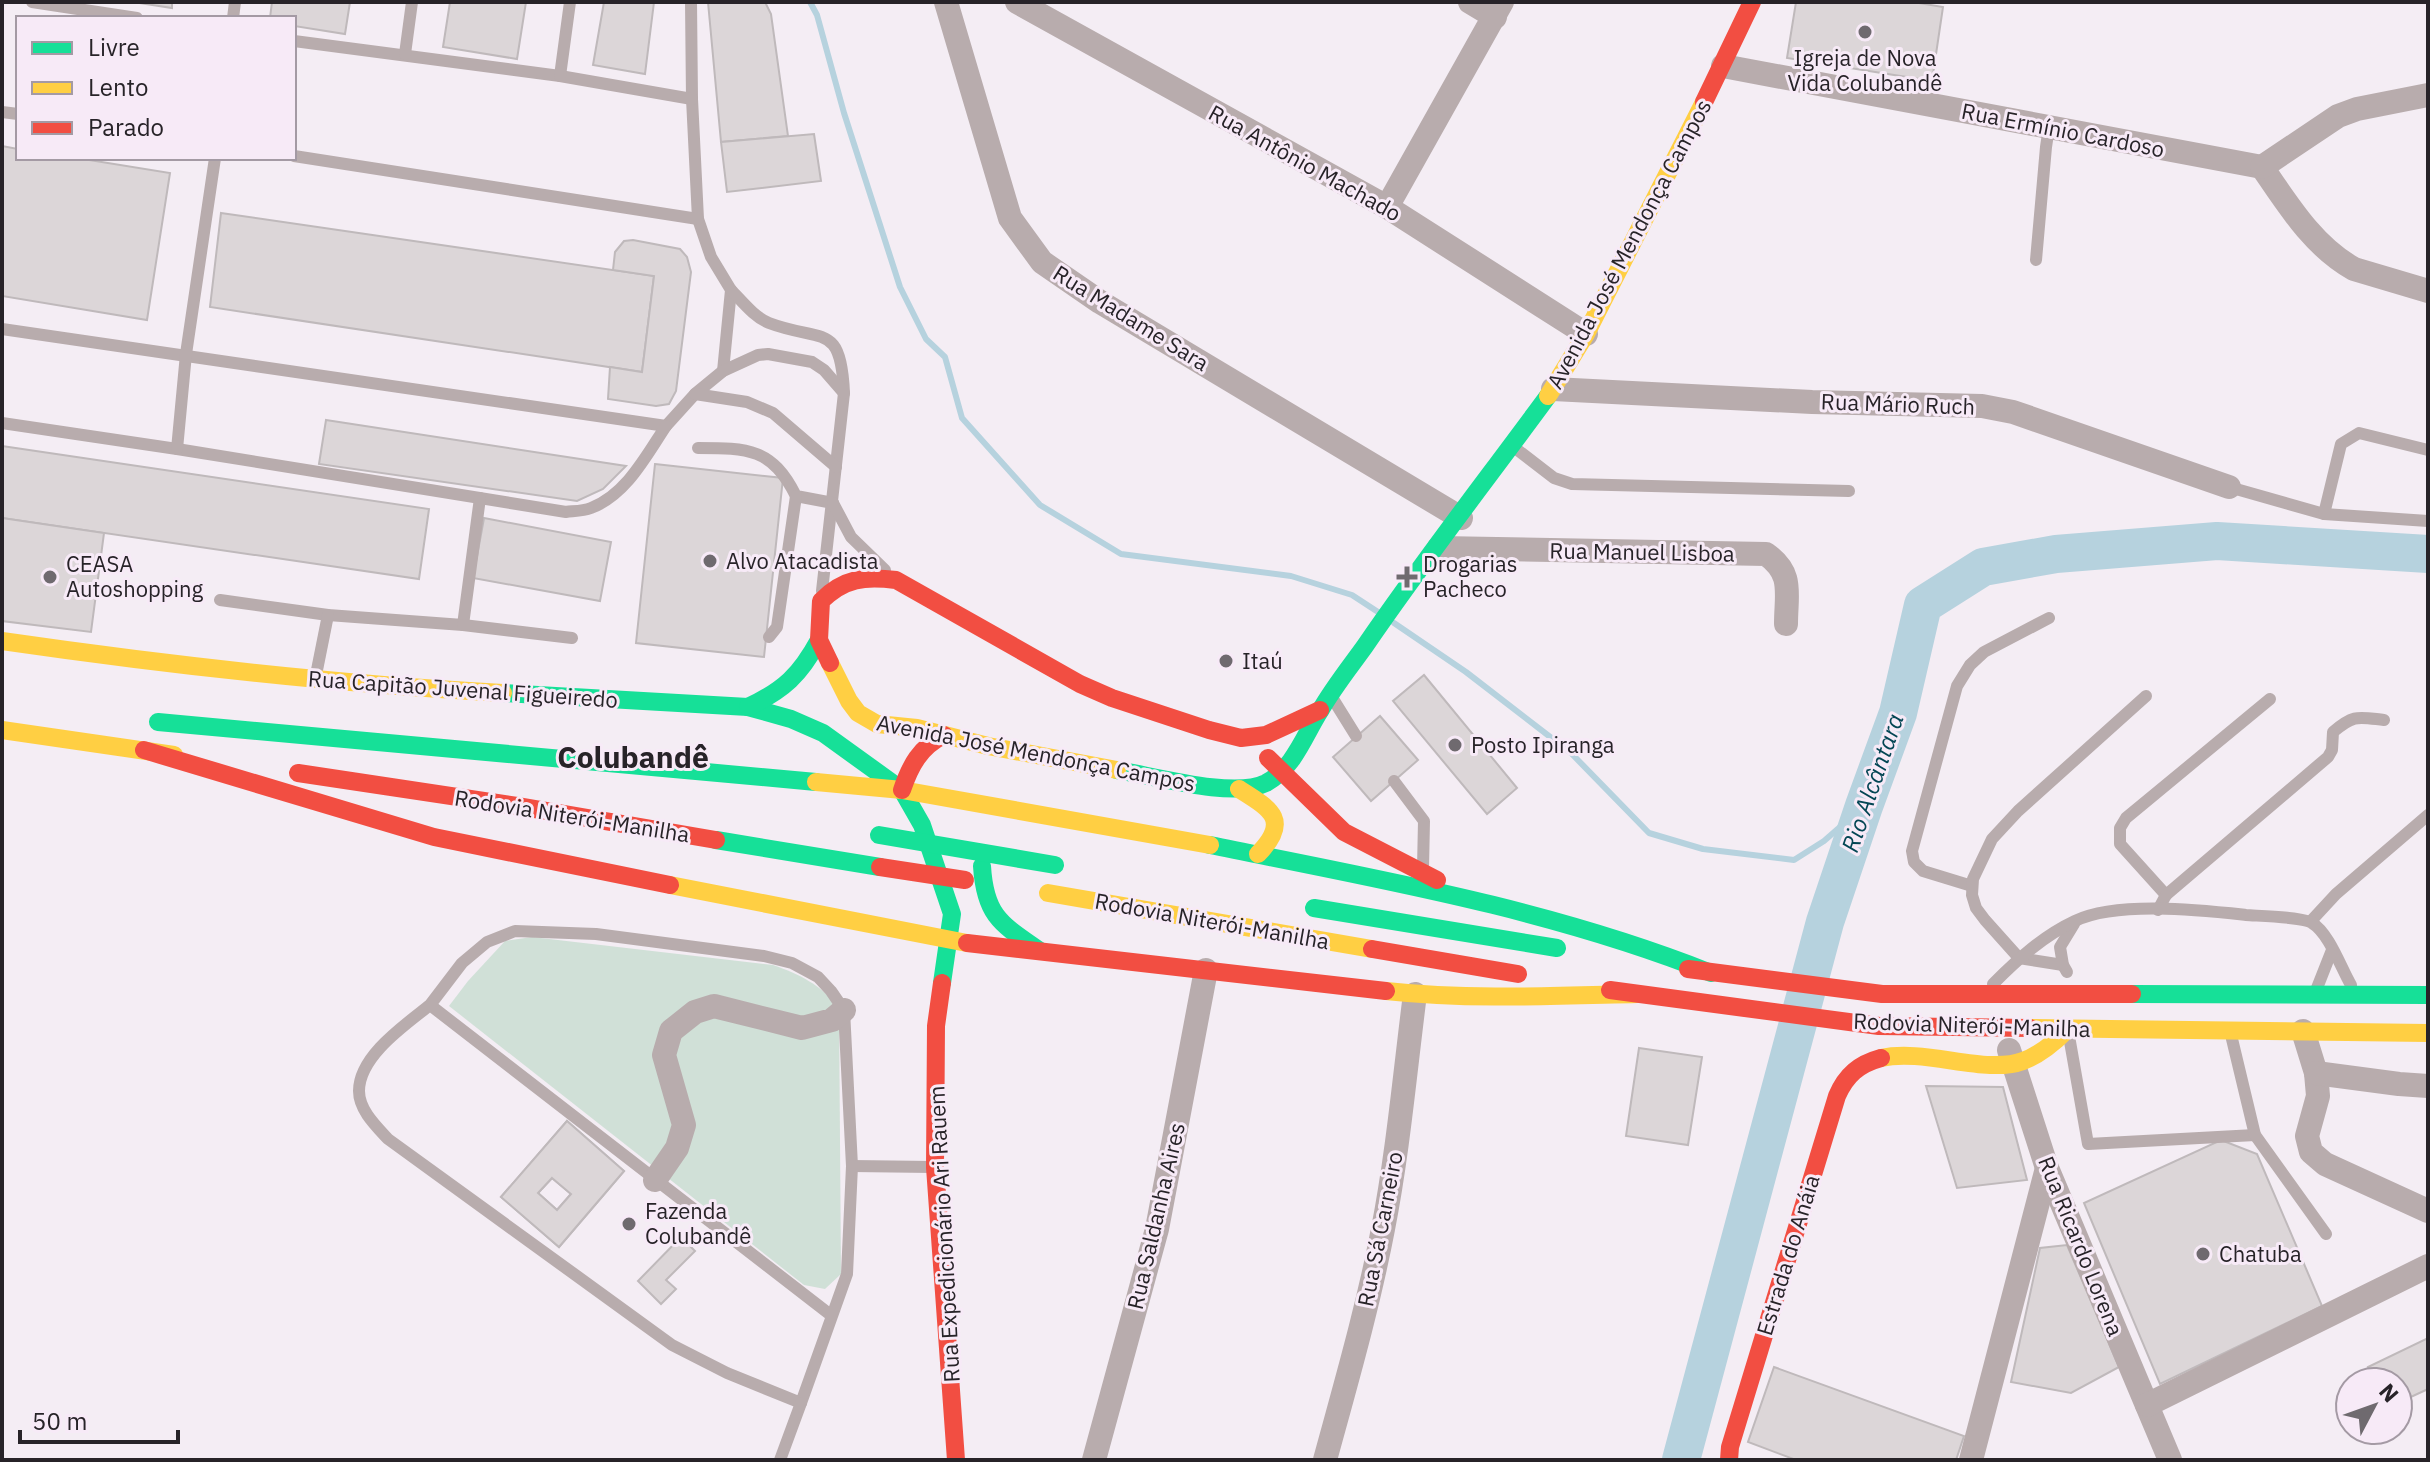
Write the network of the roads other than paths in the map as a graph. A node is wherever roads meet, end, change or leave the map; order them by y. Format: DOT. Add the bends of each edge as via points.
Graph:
graph roads {
  1 [pos="32,2"];
  2 [pos="412,2"];
  3 [pos="570,2"];
  4 [pos="691,2"];
  5 [pos="946,2"];
  6 [pos="1017,2"];
  7 [pos="1470,2"];
  8 [pos="1752,2"];
  9 [pos="67,4"];
  10 [pos="1499,9"];
  11 [pos="127,16"];
  12 [pos="296,41"];
  13 [pos="405,54"];
  14 [pos="1723,66"];
  15 [pos="560,76"];
  16 [pos="2428,95"];
  17 [pos="692,99"];
  18 [pos="2049,127"];
  19 [pos="296,156"];
  20 [pos="215,160"];
  21 [pos="2262,167"];
  22 [pos="1387,207"];
  23 [pos="698,219"];
  24 [pos="2036,260"];
  25 [pos="731,290"];
  26 [pos="2428,291"];
  27 [pos="2,329"];
  28 [pos="1586,334"];
  29 [pos="186,354"];
  30 [pos="723,371"];
  31 [pos="1553,389"];
  32 [pos="844,393"];
  33 [pos="695,394"];
  34 [pos="2,423"];
  35 [pos="666,426"];
  36 [pos="1512,446"];
  37 [pos="698,448"];
  38 [pos="177,449"];
  39 [pos="2428,450"];
  40 [pos="836,467"];
  41 [pos="2229,487"];
  42 [pos="1849,491"];
  43 [pos="796,496"];
  44 [pos="480,498"];
  45 [pos="833,503"];
  46 [pos="2324,514"];
  47 [pos="1461,518"];
  48 [pos="2428,521"];
  49 [pos="1439,548"];
  50 [pos="896,580"];
  51 [pos="220,600"];
  52 [pos="821,601"];
  53 [pos="328,615"];
  54 [pos="2049,618"];
  55 [pos="1786,624"];
  56 [pos="463,625"];
  57 [pos="769,637"];
  58 [pos="572,638"];
  59 [pos="819,640"];
  60 [pos="2,641"];
  61 [pos="315,678"];
  62 [pos="2146,696"];
  63 [pos="2270,699"];
  64 [pos="1326,703"];
  65 [pos="748,707"];
  66 [pos="2384,720"];
  67 [pos="2,730"];
  68 [pos="944,735"];
  69 [pos="1356,736"];
  70 [pos="1234,737"];
  71 [pos="144,750"];
  72 [pos="368,759"];
  73 [pos="1282,772"];
  74 [pos="1394,781"];
  75 [pos="1239,789"];
  76 [pos="902,790"];
  77 [pos="1042,814"];
  78 [pos="2428,815"];
  79 [pos="871,834"];
  80 [pos="931,852"];
  81 [pos="1258,854"];
  82 [pos="982,866"];
  83 [pos="1062,866"];
  84 [pos="1423,873"];
  85 [pos="919,886"];
  86 [pos="1002,886"];
  87 [pos="1972,886"];
  88 [pos="1040,892"];
  89 [pos="2166,895"];
  90 [pos="1469,898"];
  91 [pos="1289,904"];
  92 [pos="2158,910"];
  93 [pos="895,911"];
  94 [pos="952,914"];
  95 [pos="2075,921"];
  96 [pos="2311,921"];
  97 [pos="873,926"];
  98 [pos="950,941"];
  99 [pos="1570,950"];
  100 [pos="2332,950"];
  101 [pos="1041,952"];
  102 [pos="1601,955"];
  103 [pos="2019,958"];
  104 [pos="2063,965"];
  105 [pos="1206,970"];
  106 [pos="1711,973"];
  107 [pos="1415,994"];
  108 [pos="1637,994"];
  109 [pos="1982,995"];
  110 [pos="2081,995"];
  111 [pos="2314,995"];
  112 [pos="2356,995"];
  113 [pos="2428,995"];
  114 [pos="430,1005"];
  115 [pos="844,1010"];
  116 [pos="2002,1028"];
  117 [pos="2068,1029"];
  118 [pos="2229,1030"];
  119 [pos="2303,1031"];
  120 [pos="2428,1033"];
  121 [pos="2014,1065"];
  122 [pos="2316,1073"];
  123 [pos="2428,1086"];
  124 [pos="2255,1135"];
  125 [pos="852,1166"];
  126 [pos="935,1167"];
  127 [pos="2047,1168"];
  128 [pos="655,1180"];
  129 [pos="2428,1211"];
  130 [pos="2326,1234"];
  131 [pos="2428,1266"];
  132 [pos="832,1316"];
  133 [pos="801,1403"];
  134 [pos="2147,1405"];
  135 [pos="780,1460"];
  136 [pos="956,1460"];
  137 [pos="1094,1460"];
  138 [pos="1325,1460"];
  139 [pos="1729,1460"];
  140 [pos="1971,1460"];
  141 [pos="2170,1460"];
  1 -- 9 [label="lane"];
  2 -- 13 [label="lane"];
  3 -- 15 [label="lane"];
  4 -- 17 [label="lane"];
  5 -- 47 [label="street, Rua Madame Sara" via="1010,218 1042,262"];
  6 -- 22 [label="street, Rua Antônio Machado"];
  7 -- 10 [label="street"];
  8 -- 14 [label="main road, Avenida José Mendonça Campos"];
  9 -- 11 [label="lane"];
  10 -- 22 [label="street"];
  12 -- 13 [label="lane"];
  13 -- 15 [label="lane"];
  14 -- 18 [label="street, Rua Ermínio Cardoso"];
  14 -- 28 [label="main road, Avenida José Mendonça Campos"];
  15 -- 17 [label="lane"];
  16 -- 21 [label="street" via="2338,116"];
  17 -- 23 [label="lane"];
  18 -- 21 [label="street, Rua Ermínio Cardoso"];
  18 -- 24 [label="lane"];
  19 -- 23 [label="lane"];
  20 -- 29 [label="lane"];
  21 -- 26 [label="street" via="2296,217 2343,263"];
  22 -- 28 [label="street, Rua Antônio Machado"];
  23 -- 25 [label="lane" via="711,257"];
  25 -- 30 [label="lane"];
  25 -- 32 [label="lane" via="770,323 829,341 843,364"];
  27 -- 29 [label="lane"];
  28 -- 31 [label="main road, Avenida José Mendonça Campos"];
  29 -- 35 [label="lane"];
  29 -- 38 [label="lane"];
  30 -- 32 [label="lane" via="768,354 812,362"];
  30 -- 33 [label="lane"];
  31 -- 36 [label="main road, Avenida José Mendonça Campos"];
  31 -- 41 [label="street, Rua Mário Ruch" via="1982,406"];
  32 -- 40 [label="lane"];
  33 -- 35 [label="lane"];
  33 -- 40 [label="lane" via="747,402 773,413"];
  34 -- 38 [label="lane"];
  35 -- 44 [label="lane" via="633,475 589,509 566,512"];
  36 -- 42 [label="lane" via="1554,478 1572,484"];
  36 -- 47 [label="main road, Avenida José Mendonça Campos"];
  37 -- 43 [label="lane" via="751,451 772,461"];
  38 -- 44 [label="lane"];
  39 -- 46 [label="lane" via="2359,433 2347,438 2341,444"];
  40 -- 45 [label="lane"];
  41 -- 46 [label="lane"];
  43 -- 45 [label="lane"];
  43 -- 57 [label="lane" via="777,627"];
  44 -- 56 [label="lane"];
  45 -- 50 [label="lane" via="851,537"];
  45 -- 52 [label="lane"];
  46 -- 48 [label="lane"];
  47 -- 49 [label="main road, Avenida José Mendonça Campos"];
  49 -- 55 [label="street, Rua Manuel Lisboa" via="1766,554 1786,575"];
  49 -- 64 [label="main road, Avenida José Mendonça Campos"];
  50 -- 52 [label="main road" via="853,578"];
  50 -- 70 [label="main road" via="1080,684"];
  51 -- 53 [label="lane"];
  52 -- 59 [label="main road, Avenida José Mendonça Campos"];
  53 -- 56 [label="lane"];
  53 -- 61 [label="lane"];
  54 -- 87 [label="lane" via="1984,652 1957,686 1912,851 1923,871"];
  56 -- 58 [label="lane"];
  59 -- 65 [label="main road" via="799,674"];
  59 -- 68 [label="main road, Avenida José Mendonça Campos" via="858,713 877,724"];
  60 -- 61 [label="main road, Rua Capitão Juvenal Figueiredo"];
  61 -- 65 [label="main road, Rua Capitão Juvenal Figueiredo"];
  62 -- 87 [label="lane" via="2001,829 1979,863"];
  63 -- 89 [label="lane" via="2120,828 2120,844"];
  64 -- 69 [label="lane"];
  64 -- 70 [label="main road" via="1266,735"];
  64 -- 73 [label="main road, Avenida José Mendonça Campos"];
  65 -- 76 [label="main road, Rua Capitão Juvenal Figueiredo" via="823,733"];
  66 -- 89 [label="lane" via="2355,717 2340,726 2324,761"];
  67 -- 71 [label="main road, Rodovia Niterói-Manilha"];
  68 -- 75 [label="main road, Avenida José Mendonça Campos"];
  68 -- 76 [label="main road" via="919,753"];
  70 -- 73 [label="main road"];
  70 -- 75 [label="main road" via="1249,763"];
  71 -- 86 [label="main road, Rodovia Niterói-Manilha, bridge"];
  71 -- 97 [label="main road" via="434,837"];
  72 -- 76 [label="main road" via="150,721"];
  73 -- 75 [label="main road, Avenida José Mendonça Campos" via="1264,784"];
  73 -- 84 [label="main road" via="1344,832"];
  74 -- 84 [label="lane" via="1424,821"];
  75 -- 81 [label="main road" via="1273,815 1273,837"];
  76 -- 77 [label="main road"];
  76 -- 80 [label="main road, Rua Expedicionário Ari Rauem"];
  77 -- 81 [label="main road"];
  77 -- 82 [label="main road, Rua Expedicionário Ari Rauem" via="1012,831"];
  78 -- 96 [label="lane"];
  79 -- 83 [label="main road, bridge"];
  80 -- 85 [label="main road"];
  80 -- 94 [label="main road, Rua Expedicionário Ari Rauem"];
  81 -- 90 [label="main road"];
  82 -- 94 [label="main road, Rua Expedicionário Ari Rauem"];
  82 -- 101 [label="main road" via="982,888 991,911"];
  84 -- 90 [label="main road"];
  87 -- 103 [label="lane" via="1976,908"];
  88 -- 108 [label="main road, Rodovia Niterói-Manilha"];
  89 -- 92 [label="lane"];
  90 -- 106 [label="main road" via="1653,950"];
  91 -- 99 [label="main road, Rodovia Niterói-Manilha"];
  92 -- 95 [label="lane" via="2096,914"];
  92 -- 96 [label="lane"];
  93 -- 97 [label="main road"];
  94 -- 98 [label="main road, Rua Expedicionário Ari Rauem"];
  95 -- 103 [label="lane"];
  95 -- 104 [label="lane" via="2060,947"];
  96 -- 100 [label="lane"];
  97 -- 98 [label="main road"];
  98 -- 101 [label="main road"];
  98 -- 126 [label="main road, Rua Expedicionário Ari Rauem" via="936,1026"];
  100 -- 111 [label="lane"];
  100 -- 112 [label="lane"];
  101 -- 105 [label="main road"];
  102 -- 106 [label="main road, Rodovia Niterói-Manilha"];
  103 -- 104 [label="lane"];
  103 -- 109 [label="lane"];
  104 -- 110 [label="lane"];
  105 -- 107 [label="main road"];
  105 -- 137 [label="street, Rua Saldanha Aires" via="1157,1229"];
  106 -- 109 [label="main road, Rodovia Niterói-Manilha" via="1882,994"];
  107 -- 108 [label="main road"];
  107 -- 138 [label="street, Rua Sá Carneiro" via="1384,1227"];
  108 -- 116 [label="main road, Rodovia Niterói-Manilha" via="1879,1026"];
  109 -- 110 [label="main road, Rodovia Niterói-Manilha"];
  110 -- 111 [label="main road, Rodovia Niterói-Manilha"];
  111 -- 112 [label="main road, Rodovia Niterói-Manilha"];
  112 -- 113 [label="main road, Rodovia Niterói-Manilha"];
  114 -- 115 [label="lane" via="462,963 487,942 515,931 596,934 764,956 818,977"];
  114 -- 128 [label="lane"];
  114 -- 133 [label="lane" via="378,1050 364,1072 358,1093 369,1119 388,1139 672,1345"];
  115 -- 125 [label="lane"];
  115 -- 128 [label="street" via="832,1020 802,1028 714,1006 695,1012 671,1031 664,1055 684,1125 677,1148"];
  116 -- 117 [label="main road, Rodovia Niterói-Manilha"];
  116 -- 121 [label="street, Rua Ricardo Lorena"];
  117 -- 118 [label="main road, Rodovia Niterói-Manilha"];
  117 -- 121 [label="main road" via="2050,1047"];
  117 -- 124 [label="lane" via="2088,1144"];
  118 -- 119 [label="main road, Rodovia Niterói-Manilha"];
  118 -- 124 [label="lane"];
  119 -- 120 [label="main road, Rodovia Niterói-Manilha"];
  119 -- 122 [label="street"];
  121 -- 127 [label="street, Rua Ricardo Lorena"];
  121 -- 139 [label="main road, Estrada do Anáia" via="1916,1056 1855,1068 1836,1096"];
  122 -- 123 [label="street"];
  122 -- 129 [label="street" via="2318,1096 2307,1136 2311,1152 2325,1164"];
  124 -- 130 [label="lane"];
  125 -- 126 [label="lane"];
  125 -- 132 [label="lane" via="847,1274"];
  126 -- 136 [label="main road, Rua Expedicionário Ari Rauem"];
  127 -- 134 [label="street, Rua Ricardo Lorena"];
  127 -- 140 [label="street"];
  128 -- 132 [label="lane"];
  131 -- 134 [label="street"];
  132 -- 133 [label="lane"];
  133 -- 135 [label="lane"];
  134 -- 141 [label="street, Rua Ricardo Lorena"];
}
